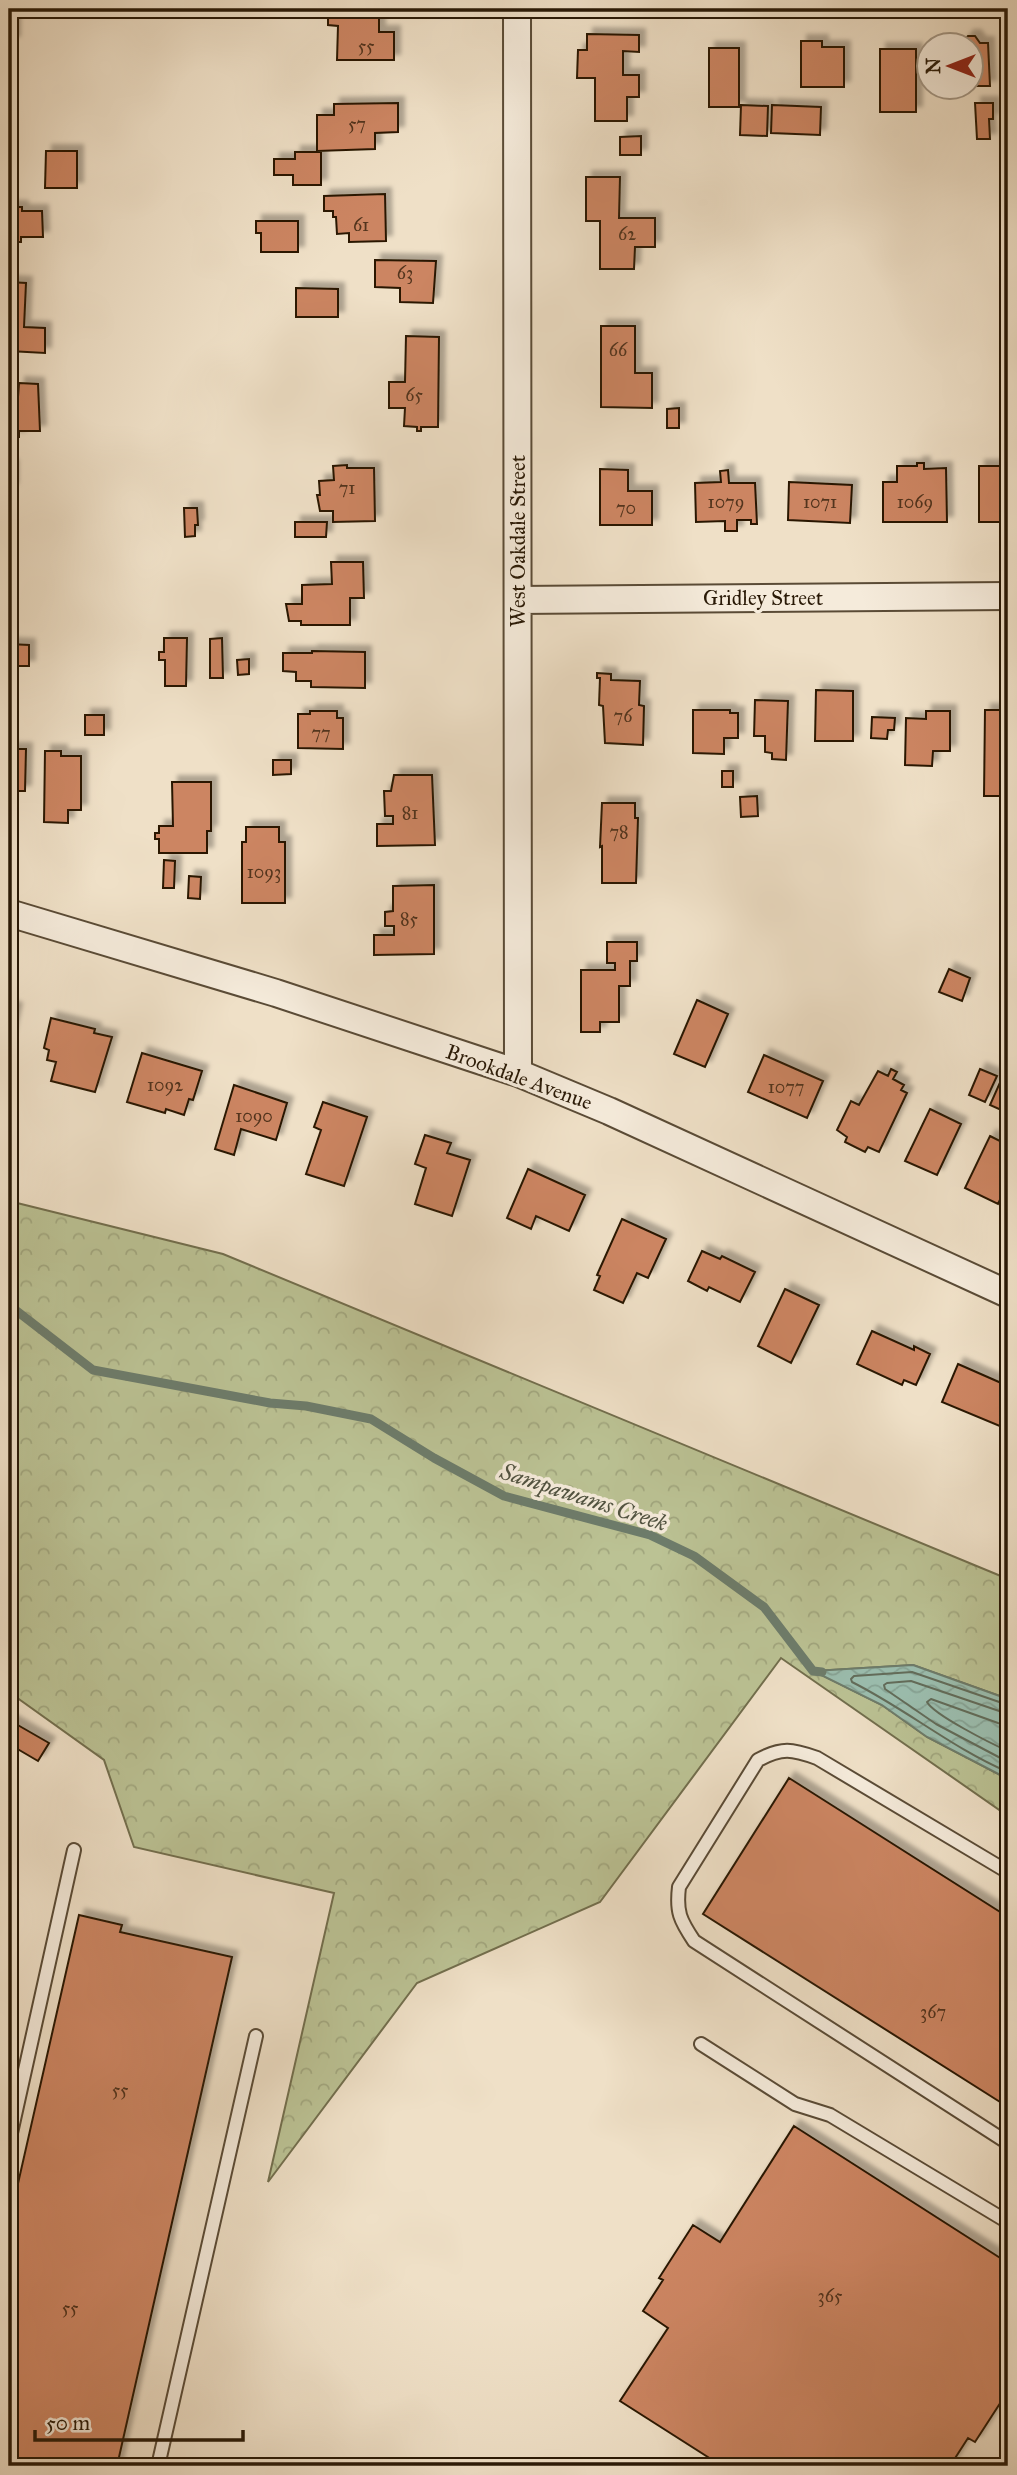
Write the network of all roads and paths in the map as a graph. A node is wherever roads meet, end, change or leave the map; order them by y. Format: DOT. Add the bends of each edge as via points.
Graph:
graph roads {
  1 [pos="517,9"];
  2 [pos="1008,596"];
  3 [pos="518,600"];
  4 [pos="9,913"];
  5 [pos="518,1073"];
  6 [pos="1008,1294"];
  7 [pos="75,1850"];
  8 [pos="1008,1872"];
  9 [pos="256,2036"];
  10 [pos="701,2044"];
  11 [pos="9,2142"];
  12 [pos="1008,2143"];
  13 [pos="1008,2222"];
  14 [pos="158,2466"];
  1 -- 3 [label="street, West Oakdale Street"];
  2 -- 3 [label="street, Gridley Street"];
  3 -- 5 [label="street, West Oakdale Street"];
  4 -- 5 [label="street, Brookdale Avenue" via="276,993"];
  5 -- 6 [label="street, Brookdale Avenue"];
  7 -- 11 [label="lane"];
  8 -- 12 [label="lane" via="817,1758 776,1750 758,1760 679,1887 677,1906 694,1941"];
  9 -- 14 [label="lane"];
  10 -- 13 [label="lane" via="795,2104 830,2115"];
}
